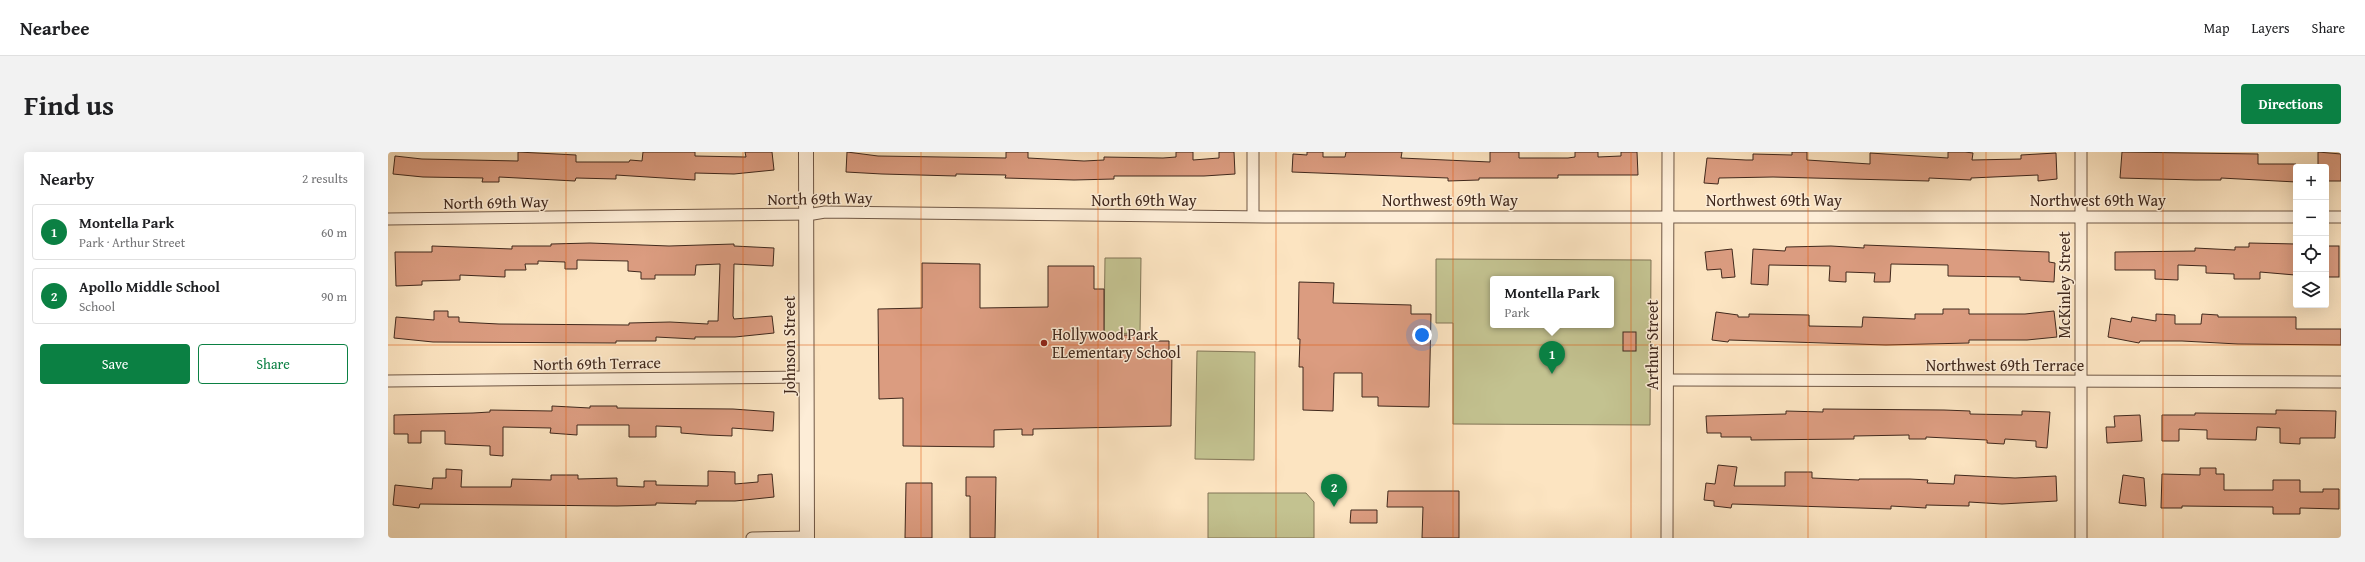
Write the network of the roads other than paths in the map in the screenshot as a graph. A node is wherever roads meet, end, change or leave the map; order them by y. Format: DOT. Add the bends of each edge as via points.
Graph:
graph roads {
  1 [pos="806,152"];
  2 [pos="1253,152"];
  3 [pos="1668,152"];
  4 [pos="2081,152"];
  5 [pos="806,214"];
  6 [pos="1252,216"];
  7 [pos="1668,216"];
  8 [pos="2080,216"];
  9 [pos="2293,216"];
  10 [pos="2329,217"];
  11 [pos="2341,217"];
  12 [pos="388,219"];
  13 [pos="806,377"];
  14 [pos="1669,380"];
  15 [pos="388,381"];
  16 [pos="2079,381"];
  17 [pos="2341,382"];
  18 [pos="752,538"];
  19 [pos="807,538"];
  20 [pos="1667,538"];
  21 [pos="2080,538"];
  1 -- 5 [label="street, Johnson Street"];
  2 -- 6 [label="street"];
  3 -- 7 [label="street, Arthur Street"];
  4 -- 8 [label="street, McKinley Street"];
  5 -- 6 [label="street, North 69th Way" via="825,212"];
  5 -- 12 [label="street, North 69th Way"];
  5 -- 13 [label="street, Johnson Street"];
  6 -- 7 [label="street, Northwest 69th Way"];
  7 -- 8 [label="street, Northwest 69th Way"];
  7 -- 14 [label="street, Arthur Street"];
  8 -- 9 [label="street, Northwest 69th Way"];
  8 -- 16 [label="street, McKinley Street"];
  10 -- 11 [label="street"];
  13 -- 15 [label="street, North 69th Terrace"];
  13 -- 19 [label="street, Johnson Street"];
  14 -- 16 [label="street, Northwest 69th Terrace"];
  14 -- 20 [label="street, Arthur Street"];
  16 -- 17 [label="street, Northwest 69th Terrace"];
  16 -- 21 [label="street, McKinley Street"];
  18 -- 19 [label="street"];
}
